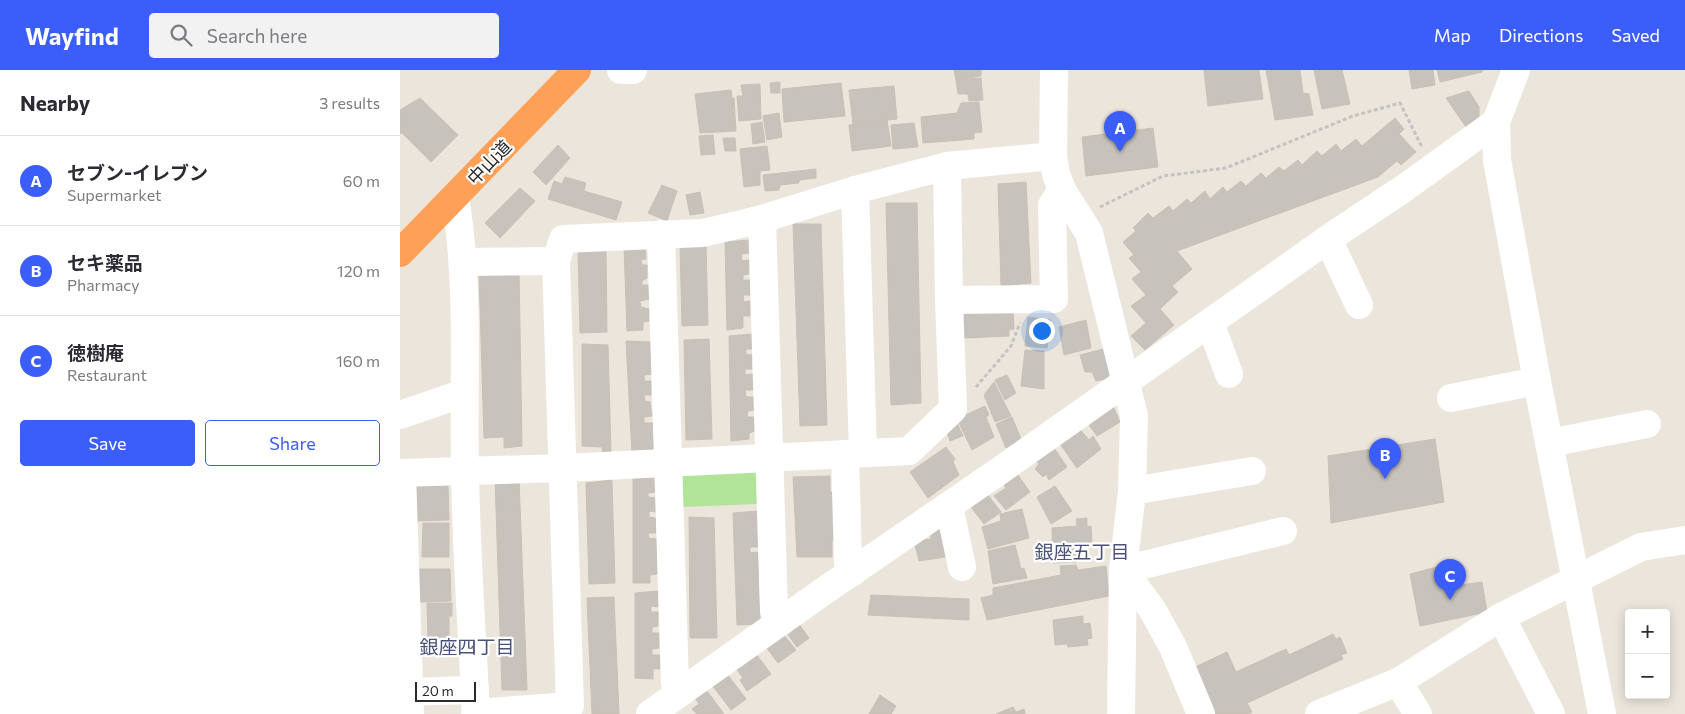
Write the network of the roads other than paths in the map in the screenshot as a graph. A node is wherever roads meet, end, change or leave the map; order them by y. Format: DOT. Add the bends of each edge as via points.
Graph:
graph roads {
  1 [pos="577,70"];
  2 [pos="621,70"];
  3 [pos="633,70"];
  4 [pos="1054,70"];
  5 [pos="1516,70"];
  6 [pos="1496,122"];
  7 [pos="1054,156"];
  8 [pos="947,166"];
  9 [pos="855,190"];
  10 [pos="1062,190"];
  11 [pos="455,197"];
  12 [pos="762,219"];
  13 [pos="662,234"];
  14 [pos="1328,239"];
  15 [pos="400,253"];
  16 [pos="556,260"];
  17 [pos="464,262"];
  18 [pos="949,300"];
  19 [pos="1360,305"];
  20 [pos="1210,323"];
  21 [pos="1229,374"];
  22 [pos="1537,381"];
  23 [pos="1125,382"];
  24 [pos="464,393"];
  25 [pos="1451,398"];
  26 [pos="400,415"];
  27 [pos="1647,424"];
  28 [pos="1549,443"];
  29 [pos="854,454"];
  30 [pos="770,458"];
  31 [pos="668,463"];
  32 [pos="563,468"];
  33 [pos="465,470"];
  34 [pos="1252,471"];
  35 [pos="401,473"];
  36 [pos="1132,491"];
  37 [pos="949,506"];
  38 [pos="1283,532"];
  39 [pos="1685,540"];
  40 [pos="962,567"];
  41 [pos="1123,570"];
  42 [pos="853,572"];
  43 [pos="1576,578"];
  44 [pos="1501,618"];
  45 [pos="781,622"];
  46 [pos="1398,682"];
  47 [pos="680,692"];
  48 [pos="407,699"];
  49 [pos="475,706"];
  50 [pos="650,714"];
  51 [pos="1121,714"];
  52 [pos="1200,714"];
  53 [pos="1319,714"];
  54 [pos="1418,714"];
  55 [pos="1551,714"];
  56 [pos="1602,714"];
  1 -- 11 [label="highway, 中山道"];
  2 -- 3 [label="street"];
  4 -- 7 [label="street"];
  5 -- 6 [label="street"];
  6 -- 14 [label="street"];
  6 -- 22 [label="street" via="1497,160"];
  7 -- 8 [label="street"];
  7 -- 10 [label="street"];
  8 -- 9 [label="street"];
  8 -- 18 [label="street"];
  9 -- 12 [label="street"];
  9 -- 29 [label="street"];
  10 -- 18 [label="street" via="1052,206 1054,299"];
  10 -- 23 [label="street" via="1089,233"];
  11 -- 15 [label="highway, 中山道"];
  11 -- 17 [label="street"];
  12 -- 13 [label="street" via="704,233"];
  12 -- 30 [label="street"];
  13 -- 16 [label="street" via="563,239"];
  13 -- 31 [label="street"];
  14 -- 19 [label="street"];
  14 -- 20 [label="street"];
  16 -- 17 [label="street"];
  16 -- 32 [label="street"];
  17 -- 24 [label="street"];
  18 -- 29 [label="street" via="953,409 909,451"];
  20 -- 21 [label="street"];
  20 -- 23 [label="street"];
  22 -- 25 [label="street"];
  22 -- 28 [label="street"];
  23 -- 36 [label="street" via="1134,416"];
  23 -- 37 [label="street"];
  24 -- 26 [label="street"];
  24 -- 33 [label="street"];
  27 -- 28 [label="street"];
  28 -- 43 [label="street"];
  29 -- 30 [label="street"];
  29 -- 42 [label="street" via="848,562"];
  30 -- 31 [label="street"];
  30 -- 45 [label="street" via="774,611"];
  31 -- 32 [label="street"];
  31 -- 47 [label="street" via="675,684"];
  32 -- 33 [label="street"];
  32 -- 49 [label="street" via="570,706"];
  33 -- 35 [label="street"];
  33 -- 49 [label="street"];
  34 -- 36 [label="street"];
  35 -- 48 [label="street"];
  36 -- 41 [label="street"];
  37 -- 40 [label="street"];
  37 -- 42 [label="street"];
  38 -- 41 [label="street"];
  39 -- 43 [label="street" via="1640,547"];
  41 -- 51 [label="street"];
  41 -- 52 [label="street" via="1152,608 1173,647"];
  42 -- 45 [label="street"];
  43 -- 44 [label="street"];
  43 -- 56 [label="street"];
  44 -- 46 [label="street"];
  44 -- 55 [label="street"];
  45 -- 47 [label="street"];
  46 -- 53 [label="street"];
  46 -- 54 [label="street"];
  47 -- 50 [label="street"];
  48 -- 49 [label="street"];
}
